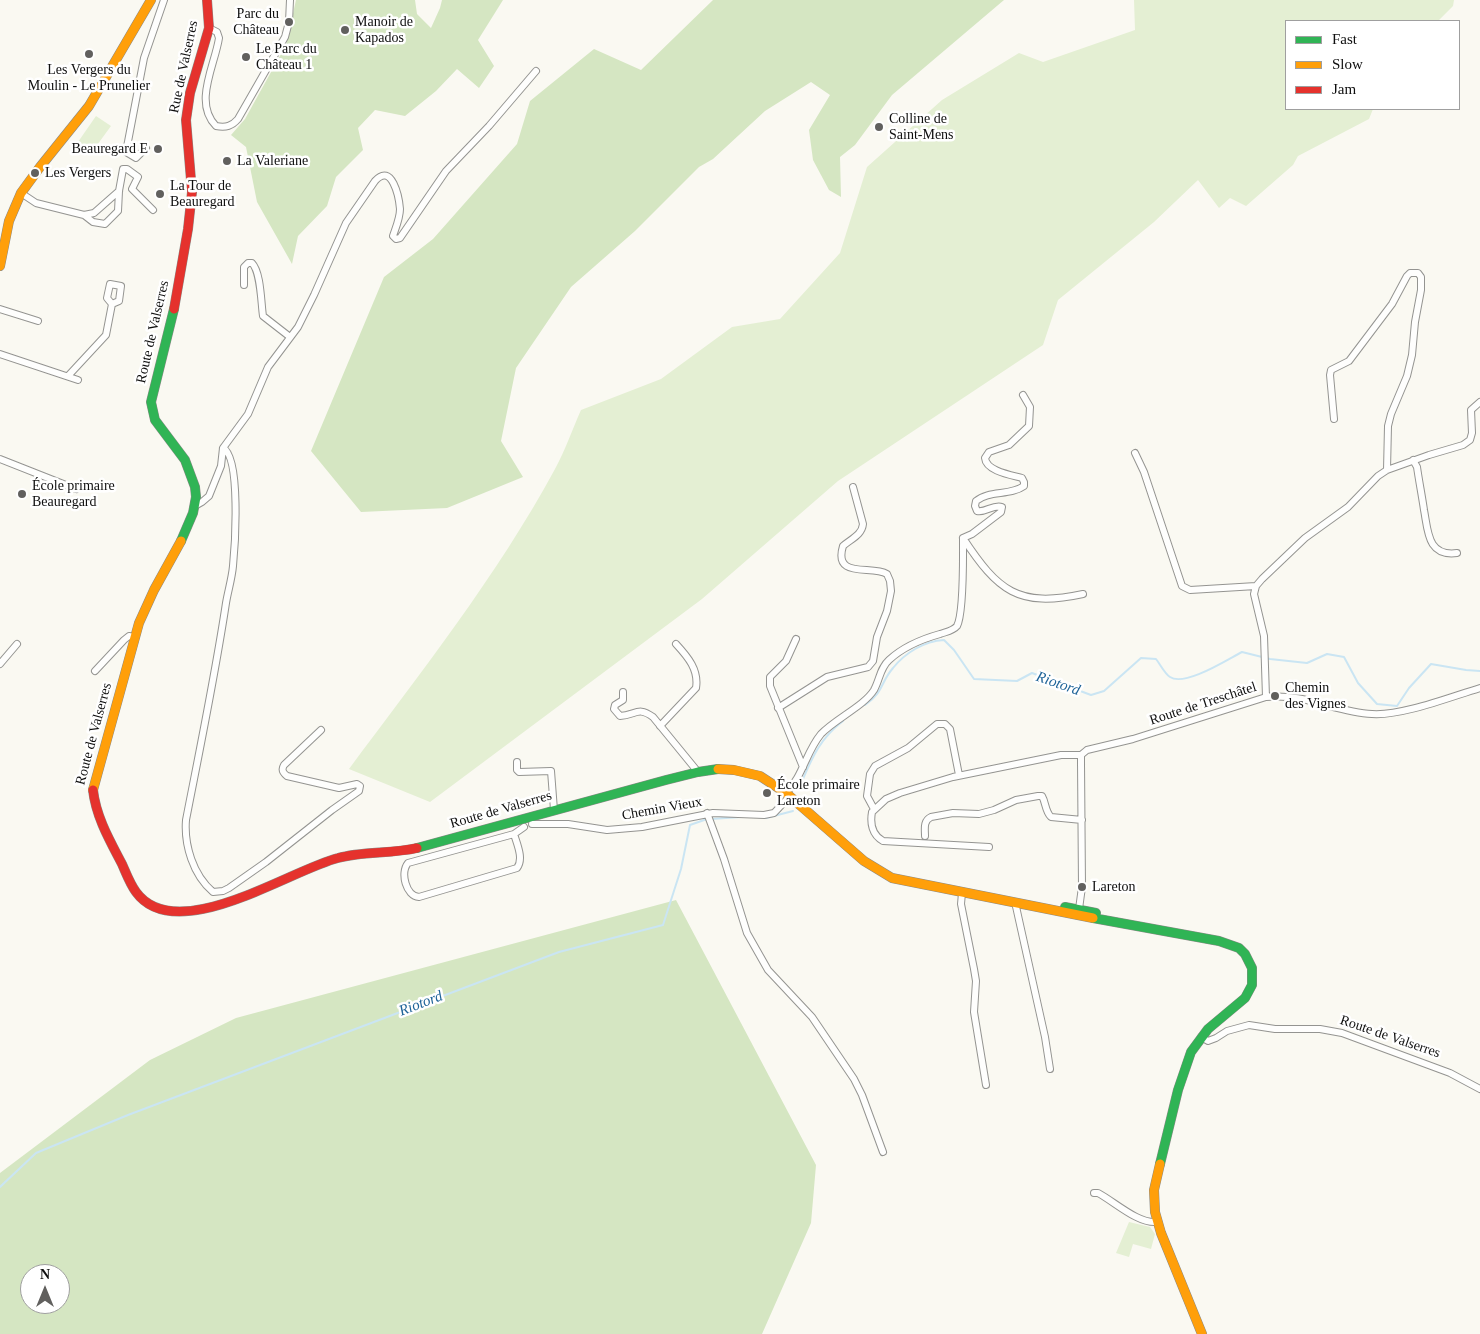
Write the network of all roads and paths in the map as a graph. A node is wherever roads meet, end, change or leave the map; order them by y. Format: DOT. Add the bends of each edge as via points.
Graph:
graph roads {
  1 [pos="150,0"];
  2 [pos="164,0"];
  3 [pos="207,0"];
  4 [pos="290,0"];
  5 [pos="208,28"];
  6 [pos="536,71"];
  7 [pos="146,148"];
  8 [pos="119,190"];
  9 [pos="22,193"];
  10 [pos="191,200"];
  11 [pos="153,210"];
  12 [pos="84,215"];
  13 [pos="0,266"];
  14 [pos="244,285"];
  15 [pos="112,304"];
  16 [pos="0,309"];
  17 [pos="38,321"];
  18 [pos="290,336"];
  19 [pos="0,354"];
  20 [pos="68,376"];
  21 [pos="78,380"];
  22 [pos="1023,395"];
  23 [pos="1480,402"];
  24 [pos="1334,419"];
  25 [pos="222,448"];
  26 [pos="1135,453"];
  27 [pos="0,459"];
  28 [pos="1414,460"];
  29 [pos="1387,470"];
  30 [pos="853,487"];
  31 [pos="76,488"];
  32 [pos="195,506"];
  33 [pos="963,538"];
  34 [pos="1457,553"];
  35 [pos="1256,586"];
  36 [pos="1083,594"];
  37 [pos="135,637"];
  38 [pos="796,639"];
  39 [pos="17,644"];
  40 [pos="676,644"];
  41 [pos="0,664"];
  42 [pos="94,671"];
  43 [pos="1480,688"];
  44 [pos="623,692"];
  45 [pos="1266,696"];
  46 [pos="778,708"];
  47 [pos="660,726"];
  48 [pos="322,730"];
  49 [pos="1081,756"];
  50 [pos="517,762"];
  51 [pos="803,767"];
  52 [pos="698,772"];
  53 [pos="959,775"];
  54 [pos="788,795"];
  55 [pos="874,809"];
  56 [pos="554,810"];
  57 [pos="708,817"];
  58 [pos="532,820"];
  59 [pos="1082,820"];
  60 [pos="521,824"];
  61 [pos="514,834"];
  62 [pos="925,836"];
  63 [pos="989,847"];
  64 [pos="962,893"];
  65 [pos="1015,902"];
  66 [pos="1081,913"];
  67 [pos="1201,1038"];
  68 [pos="1050,1069"];
  69 [pos="986,1085"];
  70 [pos="1480,1088"];
  71 [pos="883,1152"];
  72 [pos="1094,1193"];
  73 [pos="1158,1222"];
  74 [pos="1202,1334"];
  1 -- 9 [label="street" via="88,107"];
  2 -- 7 [label="street" via="144,58 126,152 136,158"];
  3 -- 5 [label="street, Rue de Valserres"];
  4 -- 5 [label="street" via="289,22 282,42 238,119 228,126 216,126 206,108 208,82 219,38 217,32"];
  5 -- 10 [label="street, Rue de Valserres" via="186,120"];
  6 -- 18 [label="street" via="446,171 400,238 393,236 400,208 393,180 389,176 379,177 346,223 298,327"];
  8 -- 11 [label="street" via="123,170 127,169 138,177 132,190"];
  8 -- 12 [label="street" via="94,213"];
  8 -- 12 [label="street" via="118,211 105,224 93,222"];
  9 -- 12 [label="street" via="36,203"];
  9 -- 13 [label="street" via="10,220"];
  10 -- 32 [label="street, Route de Valserres" via="182,271 151,410 154,422 190,470 195,485"];
  14 -- 18 [label="street" via="244,267 252,263 258,274 263,316"];
  15 -- 20 [label="street" via="106,335"];
  16 -- 17 [label="street"];
  18 -- 25 [label="street" via="268,367 248,414"];
  19 -- 20 [label="street"];
  20 -- 21 [label="street"];
  22 -- 33 [label="street" via="1030,407 1029,426 1009,445 989,452 984,458 989,467 1022,478 1024,486 976,501 977,511 997,505 1002,507 1001,512"];
  23 -- 28 [label="street" via="1472,410 1470,440"];
  24 -- 29 [label="street" via="1331,370 1349,361 1392,304 1406,276 1410,272 1418,273 1421,290 1412,355 1388,426"];
  25 -- 32 [label="street" via="221,466 209,496"];
  25 -- 48 [label="street" via="229,454 234,477 233,566 185,832 198,874 213,892 229,888 359,791 357,784 333,787 284,774 284,765"];
  26 -- 35 [label="street" via="1182,586 1190,590"];
  27 -- 31 [label="street"];
  28 -- 29 [label="street"];
  28 -- 34 [label="street" via="1430,540 1444,553"];
  29 -- 35 [label="street" via="1348,507 1305,538"];
  30 -- 46 [label="street" via="863,524 860,534 843,546 842,559 852,570 880,570 890,581 887,611 872,662 868,666 827,677"];
  32 -- 37 [label="street, Route de Valserres" via="145,608"];
  33 -- 36 [label="street" via="987,572 1010,590 1045,600"];
  33 -- 51 [label="street, Chemin Vieux" via="957,626 909,646 890,659 883,666 873,691 830,725"];
  35 -- 45 [label="street" via="1254,594 1264,636"];
  37 -- 42 [label="street" via="129,636 124,640"];
  37 -- 60 [label="street, Route de Valserres" via="97,770 93,796 136,892 152,906 177,912 209,908 337,858 415,849"];
  38 -- 46 [label="street" via="786,660 770,678"];
  39 -- 41 [label="street"];
  40 -- 47 [label="street" via="697,674 696,688"];
  43 -- 45 [label="street, Route de Treschâtel" via="1386,714 1354,711 1306,698"];
  44 -- 47 [label="street" via="623,700 614,709 620,716 644,711"];
  45 -- 49 [label="street, Route de Treschâtel" via="1133,739 1086,750"];
  46 -- 51 [label="street"];
  47 -- 52 [label="street"];
  49 -- 53 [label="street, Route de Treschâtel" via="1061,755"];
  49 -- 59 [label="street"];
  50 -- 56 [label="street" via="516,770 519,772 551,771"];
  51 -- 54 [label="street, Chemin Vieux"];
  52 -- 54 [label="street, Route de Valserres" via="720,769 746,772 760,776"];
  52 -- 56 [label="street, Route de Valserres"];
  53 -- 55 [label="street, Route de Treschâtel" via="900,793"];
  53 -- 55 [label="street" via="950,729 945,724 937,724 908,748 875,766 867,790"];
  54 -- 57 [label="street, Chemin Vieux" via="774,813"];
  54 -- 64 [label="street, Route de Valserres" via="884,876"];
  55 -- 63 [label="street" via="872,827 883,841"];
  56 -- 58 [label="street, Route de Valserres"];
  57 -- 58 [label="street, Chemin Vieux" via="607,830"];
  57 -- 71 [label="street" via="747,933 768,970 812,1017 854,1079"];
  58 -- 60 [label="street, Route de Valserres"];
  59 -- 62 [label="street" via="1050,817 1044,799 1038,796 1016,800 979,814 953,813 932,817 926,821"];
  59 -- 66 [label="street"];
  60 -- 61 [label="street" via="519,832"];
  61 -- 61 [label="street" via="408,863 404,876 410,893 419,897 516,868 520,858"];
  64 -- 65 [label="street, Route de Valserres"];
  64 -- 69 [label="street" via="961,904 976,980 974,1012"];
  65 -- 66 [label="street"];
  65 -- 66 [label="street" via="1044,904"];
  65 -- 68 [label="street"];
  66 -- 67 [label="street" via="1219,941 1239,948 1249,960 1252,976 1249,992"];
  67 -- 70 [label="street, Route de Valserres" via="1208,1041 1249,1025 1342,1032 1450,1073"];
  67 -- 73 [label="street" via="1191,1052 1182,1076 1160,1159 1154,1190"];
  72 -- 73 [label="street" via="1150,1223"];
  73 -- 74 [label="street"];
}
